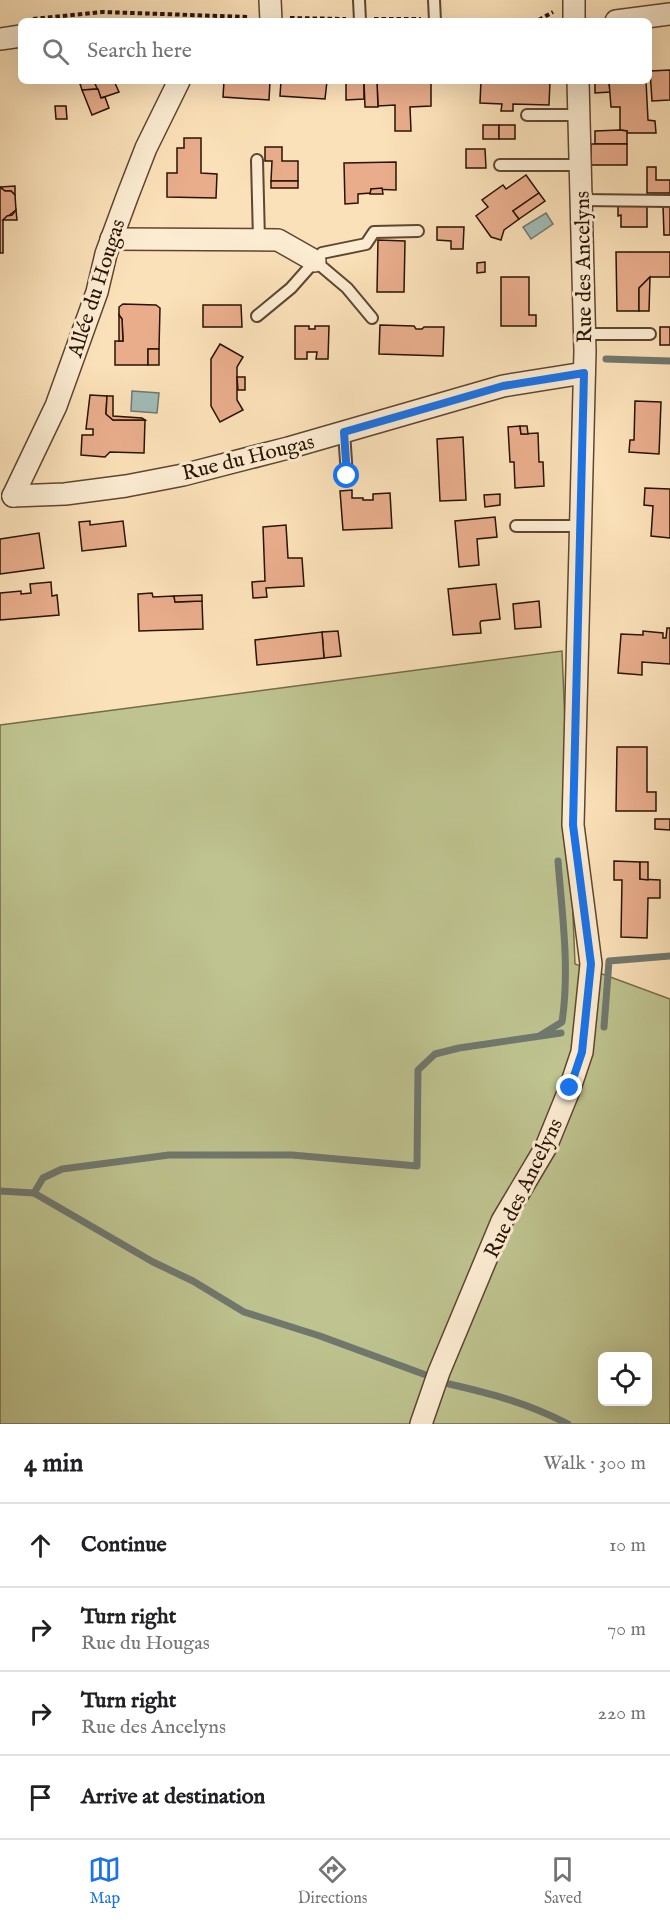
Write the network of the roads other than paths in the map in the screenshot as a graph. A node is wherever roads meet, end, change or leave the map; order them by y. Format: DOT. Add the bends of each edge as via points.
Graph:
graph roads {
  1 [pos="270,0"];
  2 [pos="358,0"];
  3 [pos="435,0"];
  4 [pos="574,0"];
  5 [pos="670,14"];
  6 [pos="271,18"];
  7 [pos="360,18"];
  8 [pos="435,18"];
  9 [pos="574,18"];
  10 [pos="639,18"];
  11 [pos="18,36"];
  12 [pos="0,39"];
  13 [pos="178,84"];
  14 [pos="578,84"];
  15 [pos="527,115"];
  16 [pos="579,115"];
  17 [pos="257,160"];
  18 [pos="500,165"];
  19 [pos="580,165"];
  20 [pos="581,200"];
  21 [pos="670,201"];
  22 [pos="418,231"];
  23 [pos="111,239"];
  24 [pos="260,240"];
  25 [pos="315,261"];
  26 [pos="257,316"];
  27 [pos="372,318"];
  28 [pos="584,334"];
  29 [pos="650,334"];
  30 [pos="584,373"];
  31 [pos="344,432"];
  32 [pos="347,476"];
  33 [pos="13,496"];
  34 [pos="516,526"];
  35 [pos="581,526"];
  36 [pos="421,1424"];
  1 -- 6 [label="street"];
  2 -- 7 [label="lane"];
  3 -- 8 [label="lane"];
  4 -- 9 [label="street"];
  5 -- 10 [label="street"];
  11 -- 12 [label="street"];
  13 -- 23 [label="street, Allée du Hougas" via="146,148"];
  14 -- 16 [label="street, Rue des Ancelyns"];
  15 -- 16 [label="lane"];
  16 -- 19 [label="street, Rue des Ancelyns"];
  17 -- 24 [label="lane"];
  18 -- 19 [label="lane"];
  19 -- 20 [label="street, Rue des Ancelyns"];
  20 -- 21 [label="lane"];
  20 -- 28 [label="street, Rue des Ancelyns"];
  22 -- 25 [label="lane" via="374,232 366,244 322,253"];
  23 -- 24 [label="street"];
  23 -- 33 [label="street, Allée du Hougas" via="97,292 56,406"];
  24 -- 25 [label="street" via="278,240"];
  25 -- 26 [label="lane" via="291,288"];
  25 -- 27 [label="lane" via="347,288"];
  28 -- 29 [label="lane"];
  28 -- 30 [label="street, Rue des Ancelyns"];
  30 -- 31 [label="street, Rue du Hougas" via="503,386"];
  30 -- 35 [label="street, Rue des Ancelyns"];
  31 -- 32 [label="lane"];
  31 -- 33 [label="street, Rue du Hougas" via="183,475 65,494"];
  34 -- 35 [label="lane"];
  35 -- 36 [label="street, Rue des Ancelyns" via="573,825 591,964 582,1052 546,1147 498,1232"];
}
